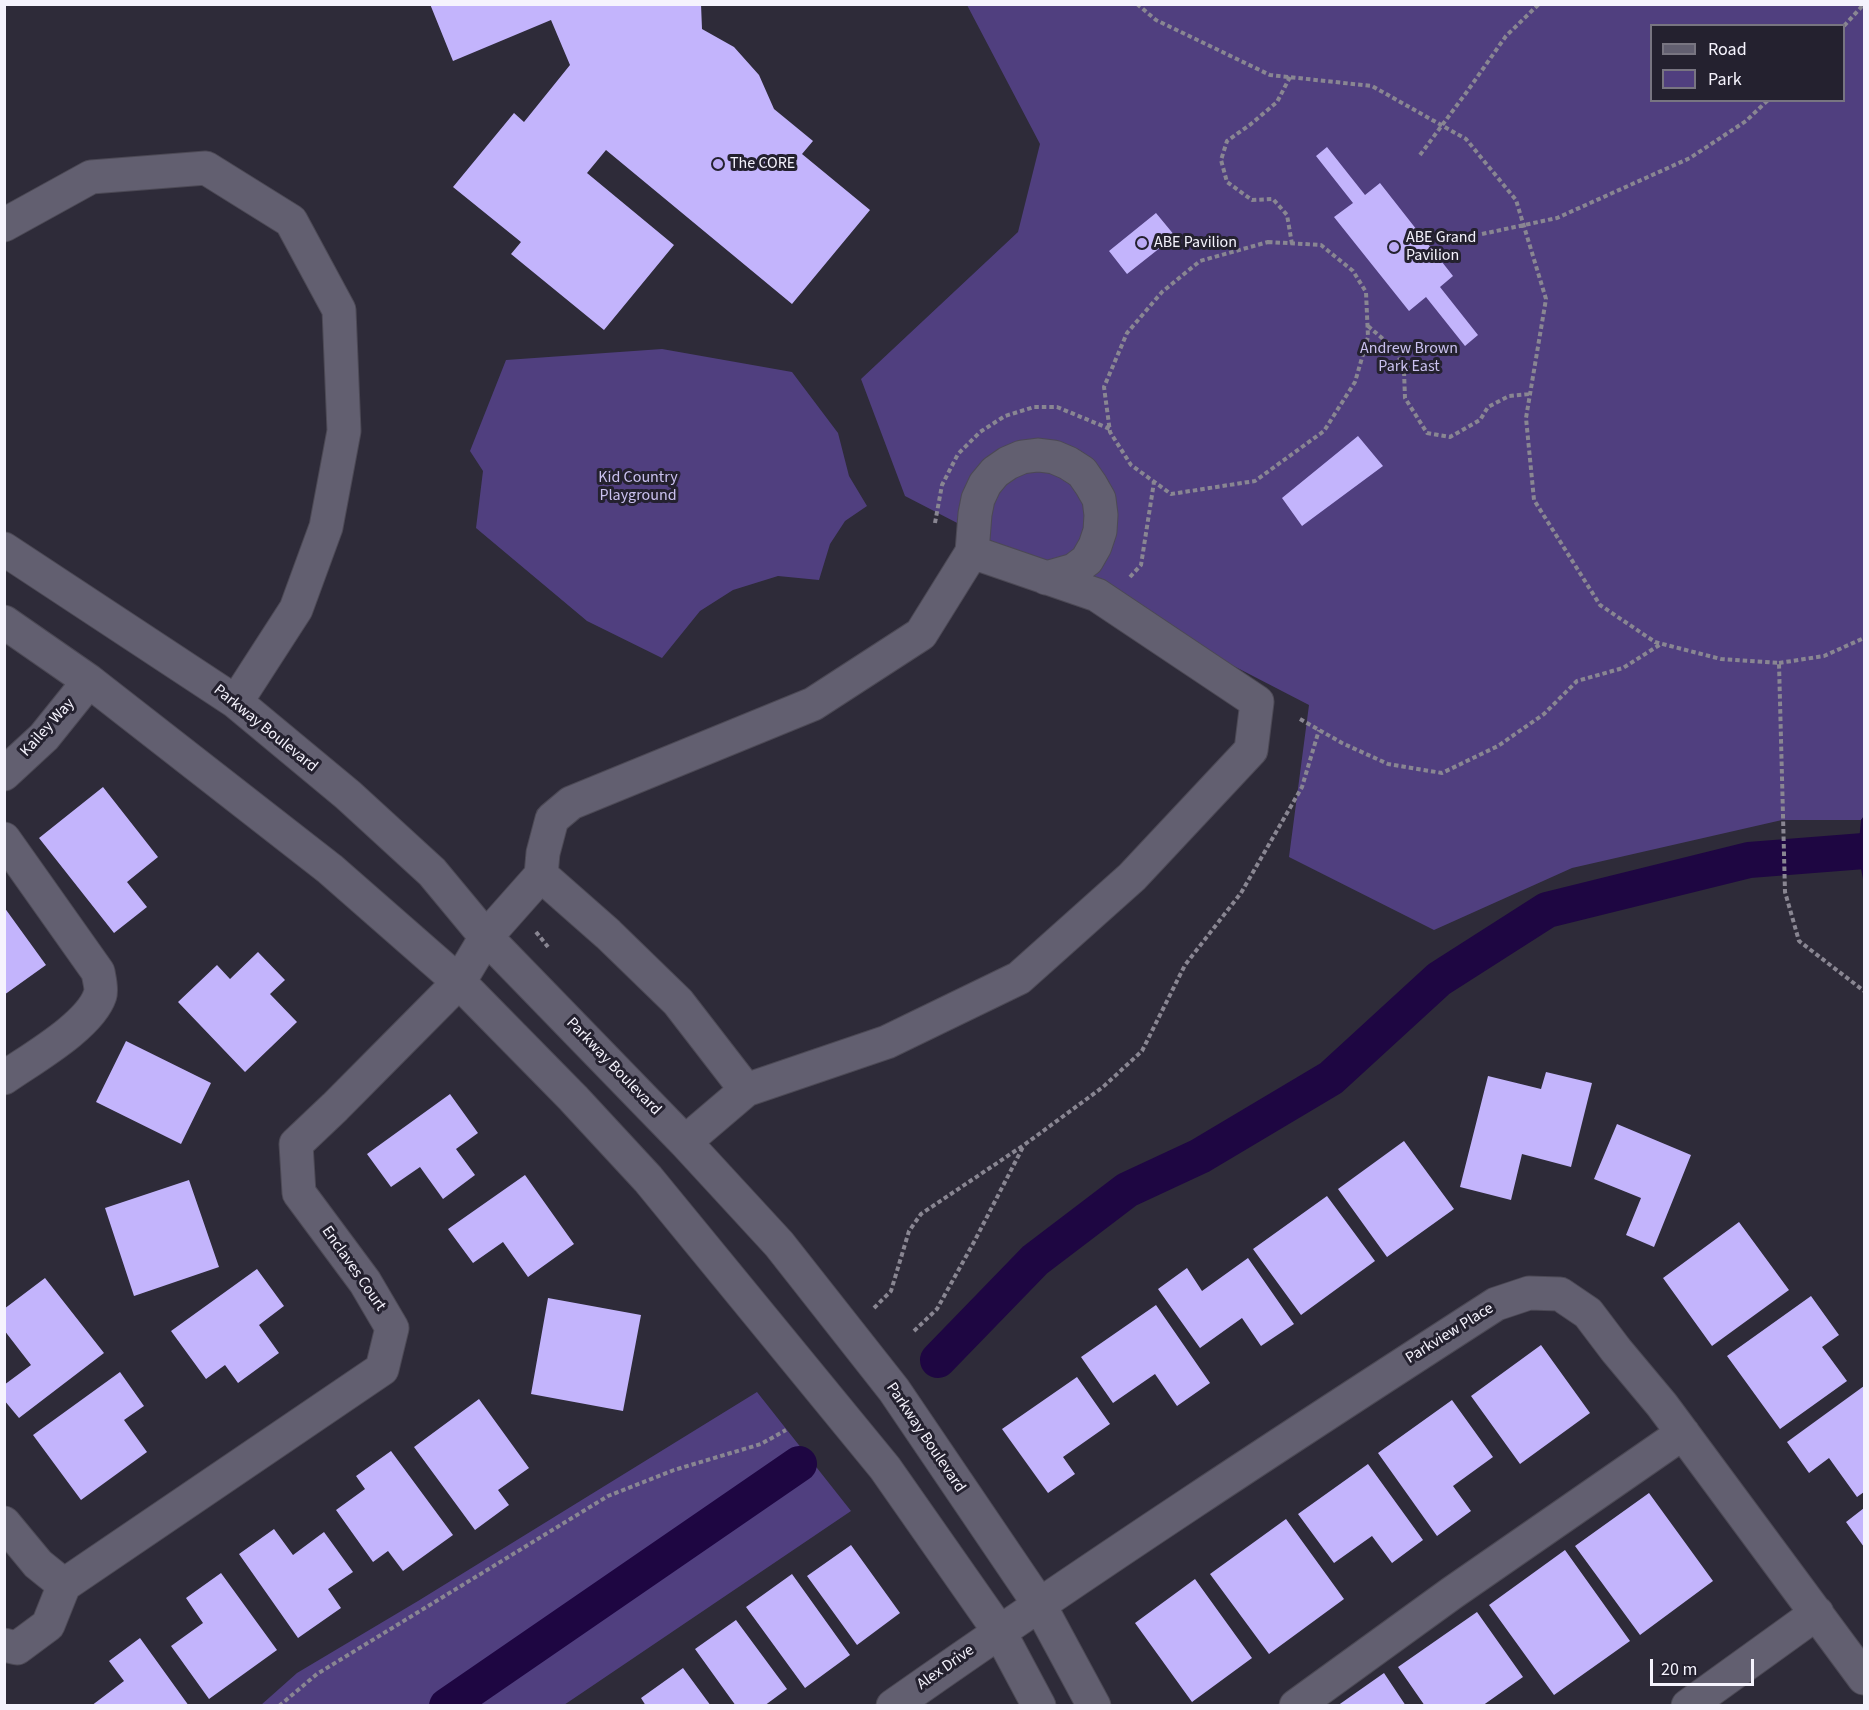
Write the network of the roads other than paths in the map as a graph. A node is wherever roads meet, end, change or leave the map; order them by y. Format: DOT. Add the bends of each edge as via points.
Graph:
graph roads {
  1 [pos="4,225"];
  2 [pos="4,549"];
  3 [pos="972,552"];
  4 [pos="1046,578"];
  5 [pos="4,622"];
  6 [pos="89,681"];
  7 [pos="236,702"];
  8 [pos="4,774"];
  9 [pos="4,839"];
  10 [pos="541,875"];
  11 [pos="486,937"];
  12 [pos="459,982"];
  13 [pos="4,1078"];
  14 [pos="746,1090"];
  15 [pos="686,1142"];
  16 [pos="1683,1433"];
  17 [pos="4,1523"];
  18 [pos="64,1585"];
  19 [pos="1039,1604"];
  20 [pos="1817,1613"];
  21 [pos="999,1631"];
  22 [pos="4,1645"];
  23 [pos="1864,1678"];
  24 [pos="893,1706"];
  25 [pos="1039,1706"];
  26 [pos="1094,1706"];
  27 [pos="1296,1706"];
  28 [pos="1688,1706"];
  1 -- 7 [label="street" via="91,177 206,168 291,221 339,310 344,431 326,527 296,609"];
  2 -- 7 [label="street, Parkway Boulevard"];
  3 -- 4 [label="street"];
  3 -- 4 [label="street" via="978,499 995,472 1022,457 1054,457 1082,472 1091,484 1098,499 1100,531 1087,560 1074,570"];
  3 -- 10 [label="street" via="921,634 813,705 571,803 552,819"];
  4 -- 14 [label="street" via="1097,595 1257,702 1251,750 1132,877 1019,978 887,1042"];
  5 -- 6 [label="street"];
  6 -- 8 [label="street, Kailey Way" via="44,737"];
  6 -- 12 [label="street" via="330,869"];
  7 -- 11 [label="street, Parkway Boulevard" via="348,795 432,872"];
  9 -- 13 [label="street" via="98,972 101,994 88,1015 72,1030"];
  10 -- 11 [label="street, Enclaves Court"];
  10 -- 14 [label="street" via="678,1002"];
  11 -- 12 [label="street, Enclaves Court"];
  11 -- 15 [label="street, Parkway Boulevard"];
  12 -- 18 [label="street, Enclaves Court" via="296,1144 299,1193 365,1282 392,1328 382,1369"];
  12 -- 21 [label="street" via="655,1188 885,1468"];
  14 -- 15 [label="street"];
  15 -- 19 [label="street, Parkway Boulevard" via="779,1244 870,1358"];
  16 -- 19 [label="street, Parkview Place" via="1588,1313 1560,1294 1529,1293 1496,1304"];
  16 -- 20 [label="street, Parkview Place"];
  16 -- 27 [label="street"];
  17 -- 18 [label="street" via="38,1564"];
  18 -- 22 [label="street" via="48,1625 17,1648"];
  19 -- 21 [label="street, Parkview Place"];
  19 -- 26 [label="street, Parkway Boulevard"];
  20 -- 23 [label="street, Parkview Place"];
  20 -- 28 [label="street"];
  21 -- 24 [label="street, Alex Drive"];
  21 -- 25 [label="street"];
}
